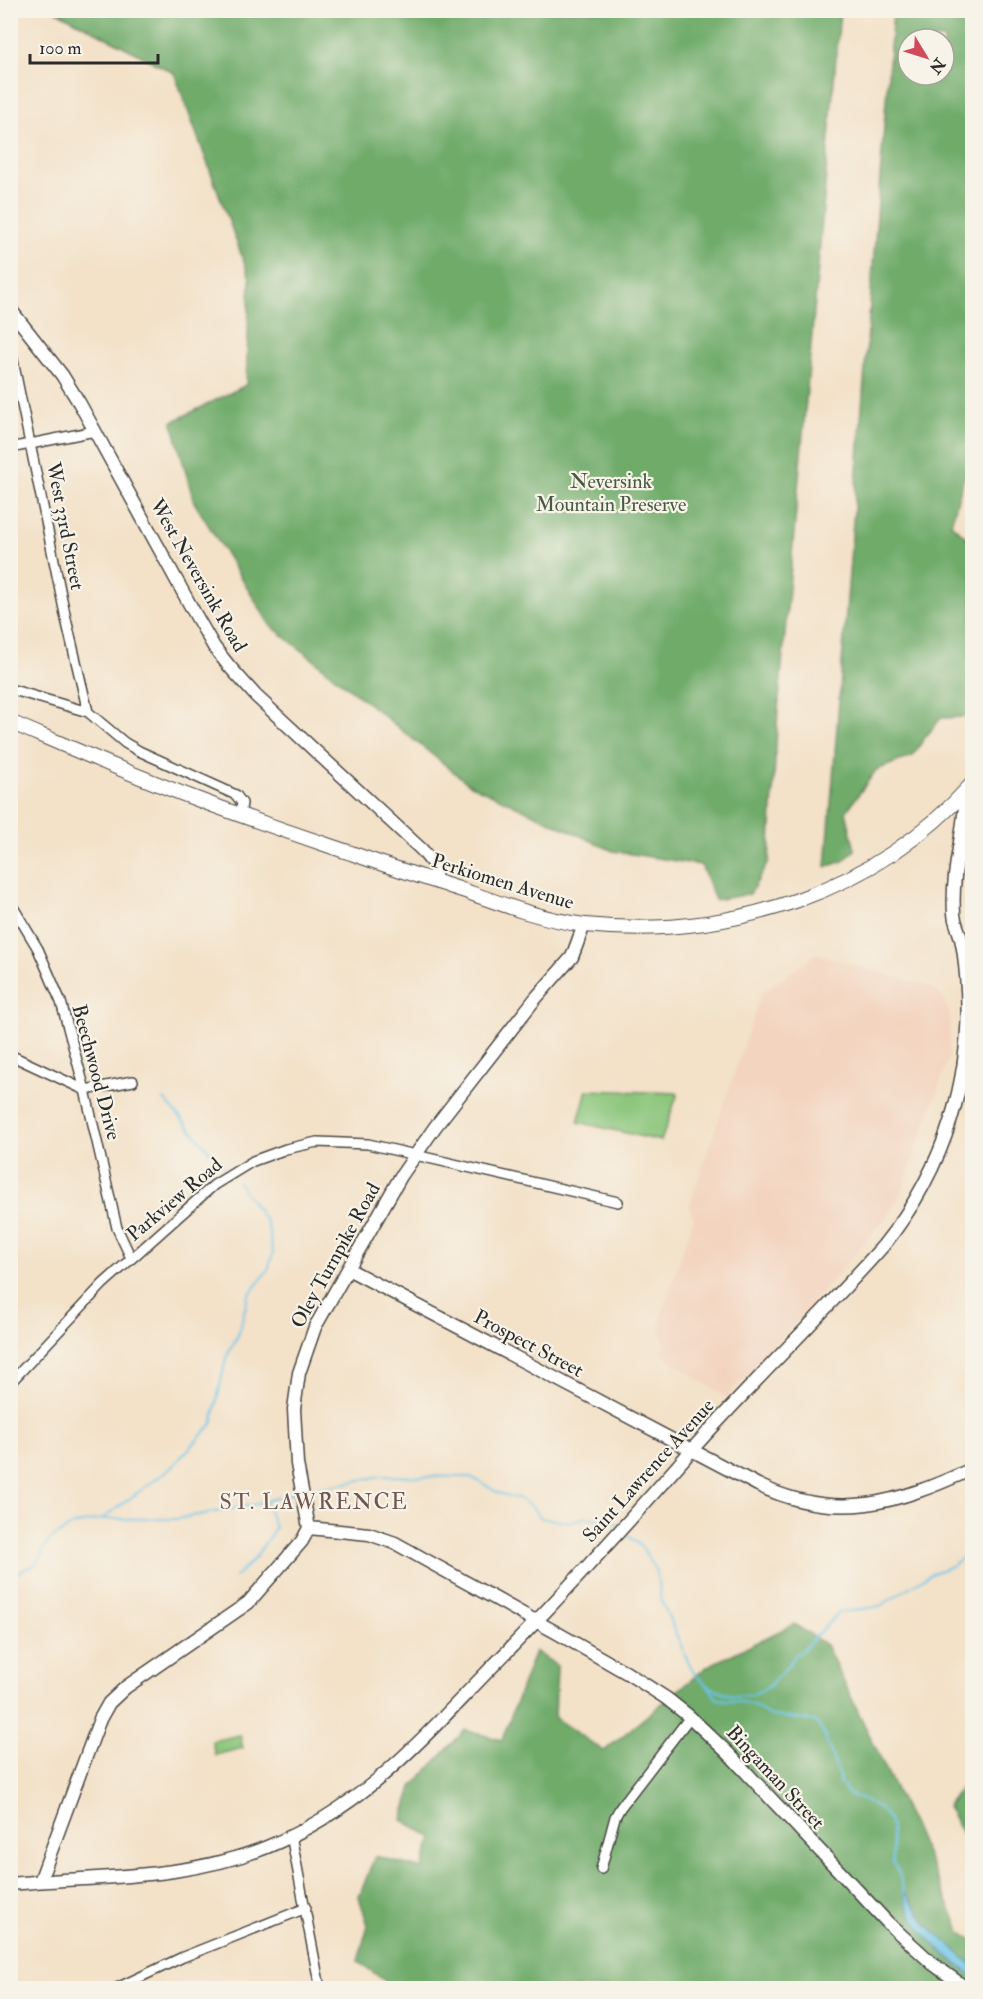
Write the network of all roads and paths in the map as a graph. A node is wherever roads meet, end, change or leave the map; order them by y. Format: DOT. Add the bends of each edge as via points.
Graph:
graph roads {
  1 [pos="10,309"];
  2 [pos="10,346"];
  3 [pos="95,431"];
  4 [pos="31,444"];
  5 [pos="10,448"];
  6 [pos="10,689"];
  7 [pos="88,712"];
  8 [pos="10,722"];
  9 [pos="969,787"];
  10 [pos="240,816"];
  11 [pos="436,882"];
  12 [pos="10,902"];
  13 [pos="584,925"];
  14 [pos="10,1055"];
  15 [pos="133,1081"];
  16 [pos="85,1090"];
  17 [pos="417,1154"];
  18 [pos="618,1202"];
  19 [pos="131,1257"];
  20 [pos="348,1269"];
  21 [pos="10,1383"];
  22 [pos="692,1450"];
  23 [pos="972,1469"];
  24 [pos="309,1528"];
  25 [pos="536,1622"];
  26 [pos="690,1717"];
  27 [pos="291,1835"];
  28 [pos="601,1869"];
  29 [pos="40,1881"];
  30 [pos="10,1884"];
  31 [pos="306,1908"];
  32 [pos="117,1989"];
  33 [pos="320,1989"];
  34 [pos="966,1989"];
  1 -- 3 [label="street, West Neversink Road" via="62,375"];
  2 -- 4 [label="street, West 33rd Street"];
  3 -- 4 [label="street"];
  3 -- 11 [label="street, West Neversink Road" via="214,647 256,696 422,850 434,865"];
  4 -- 5 [label="street"];
  4 -- 7 [label="street, West 33rd Street"];
  6 -- 7 [label="street"];
  7 -- 10 [label="street" via="139,751 236,795 242,803"];
  8 -- 10 [label="main road, Perkiomen Avenue"];
  9 -- 13 [label="main road, Perkiomen Avenue" via="930,825 892,853 843,882 794,902 740,918 693,925"];
  9 -- 22 [label="street, Saint Lawrence Avenue" via="955,862 954,915 966,975 967,1037 954,1114 937,1160 912,1207 883,1246"];
  10 -- 11 [label="main road, Perkiomen Avenue"];
  11 -- 13 [label="main road, Perkiomen Avenue" via="513,908"];
  12 -- 16 [label="street, Beechwood Drive" via="54,984"];
  13 -- 17 [label="street, Oley Turnpike Road" via="572,957 535,999"];
  14 -- 16 [label="street"];
  15 -- 16 [label="street"];
  16 -- 19 [label="street, Beechwood Drive" via="117,1228"];
  17 -- 18 [label="street, Parkview Road"];
  17 -- 19 [label="street, Parkview Road" via="368,1144 317,1142 264,1156 214,1185"];
  17 -- 20 [label="street, Oley Turnpike Road"];
  19 -- 21 [label="street, Parkview Road"];
  20 -- 22 [label="street, Prospect Street"];
  20 -- 24 [label="street, Oley Turnpike Road" via="318,1319 299,1373 294,1425"];
  22 -- 23 [label="street, Prospect Street" via="768,1490 796,1500 825,1504 858,1505 901,1498"];
  22 -- 25 [label="street, Saint Lawrence Avenue"];
  24 -- 25 [label="street, Bingaman Street" via="352,1531 388,1540"];
  24 -- 29 [label="street" via="296,1549 248,1603 126,1687 109,1703"];
  25 -- 26 [label="street, Bingaman Street" via="635,1677"];
  25 -- 27 [label="street, Saint Lawrence Avenue" via="388,1773 344,1806"];
  26 -- 28 [label="street" via="620,1808"];
  26 -- 34 [label="street, Bingaman Street" via="888,1923"];
  27 -- 29 [label="street, Saint Lawrence Avenue" via="240,1856 193,1868"];
  27 -- 31 [label="street"];
  29 -- 30 [label="street, Saint Lawrence Avenue"];
  31 -- 32 [label="street" via="183,1957"];
  31 -- 33 [label="street"];
}
